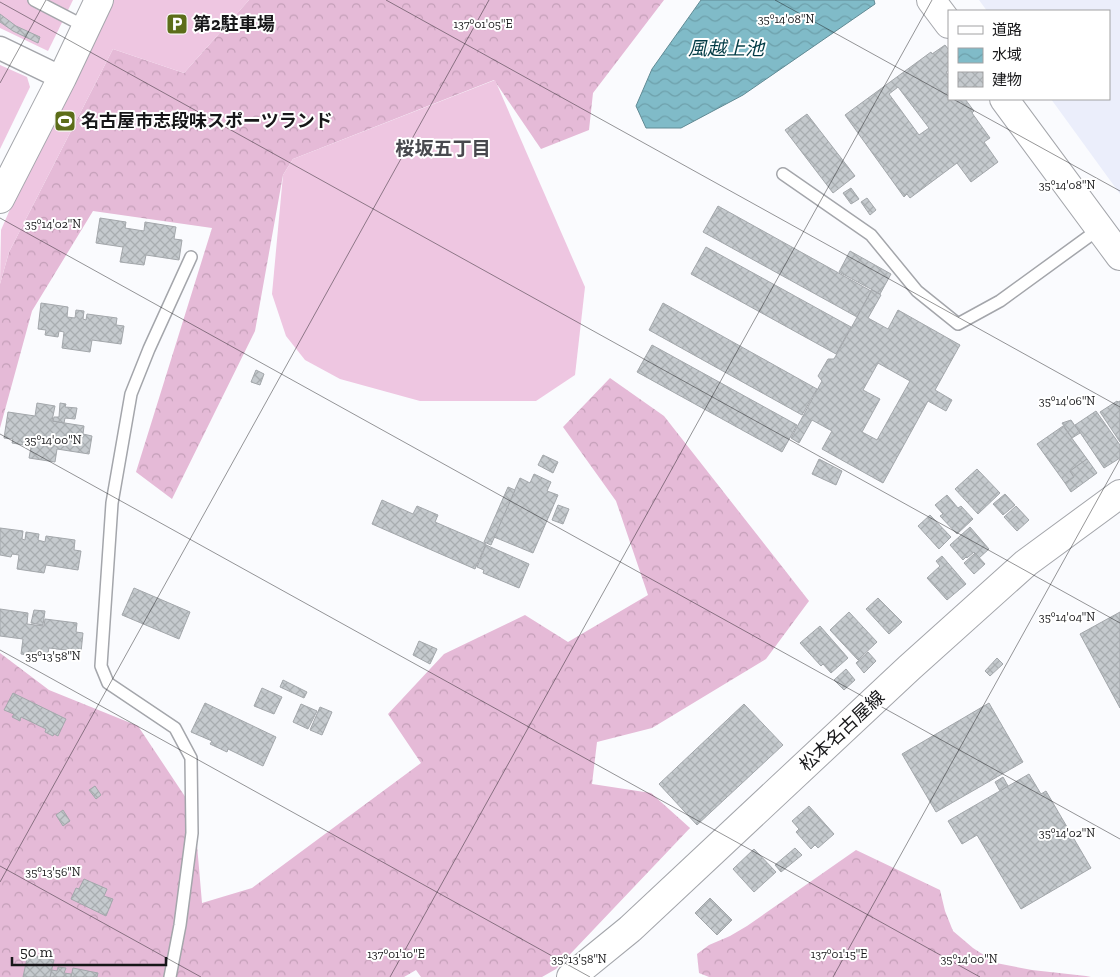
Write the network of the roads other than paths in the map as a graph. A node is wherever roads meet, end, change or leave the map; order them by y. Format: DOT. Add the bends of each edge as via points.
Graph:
graph roads {
  1 [pos="34,0"];
  2 [pos="99,0"];
  3 [pos="931,0"];
  4 [pos="948,23"];
  5 [pos="86,27"];
  6 [pos="0,48"];
  7 [pos="62,78"];
  8 [pos="1005,100"];
  9 [pos="783,174"];
  10 [pos="0,199"];
  11 [pos="1099,229"];
  12 [pos="1120,256"];
  13 [pos="191,257"];
  14 [pos="1120,494"];
  15 [pos="170,977"];
  16 [pos="571,977"];
  1 -- 5 [label="lane"];
  2 -- 5 [label="main road"];
  3 -- 4 [label="main road"];
  5 -- 7 [label="main road"];
  6 -- 7 [label="street"];
  7 -- 10 [label="main road"];
  8 -- 11 [label="main road"];
  9 -- 11 [label="lane" via="872,235 917,291 958,324 1000,301"];
  11 -- 12 [label="main road"];
  13 -- 15 [label="lane" via="131,394 112,503 101,666 108,683 175,728 191,758 192,833"];
  14 -- 16 [label="main road, 松本名古屋線" via="1026,563 908,668 630,929"];
}
